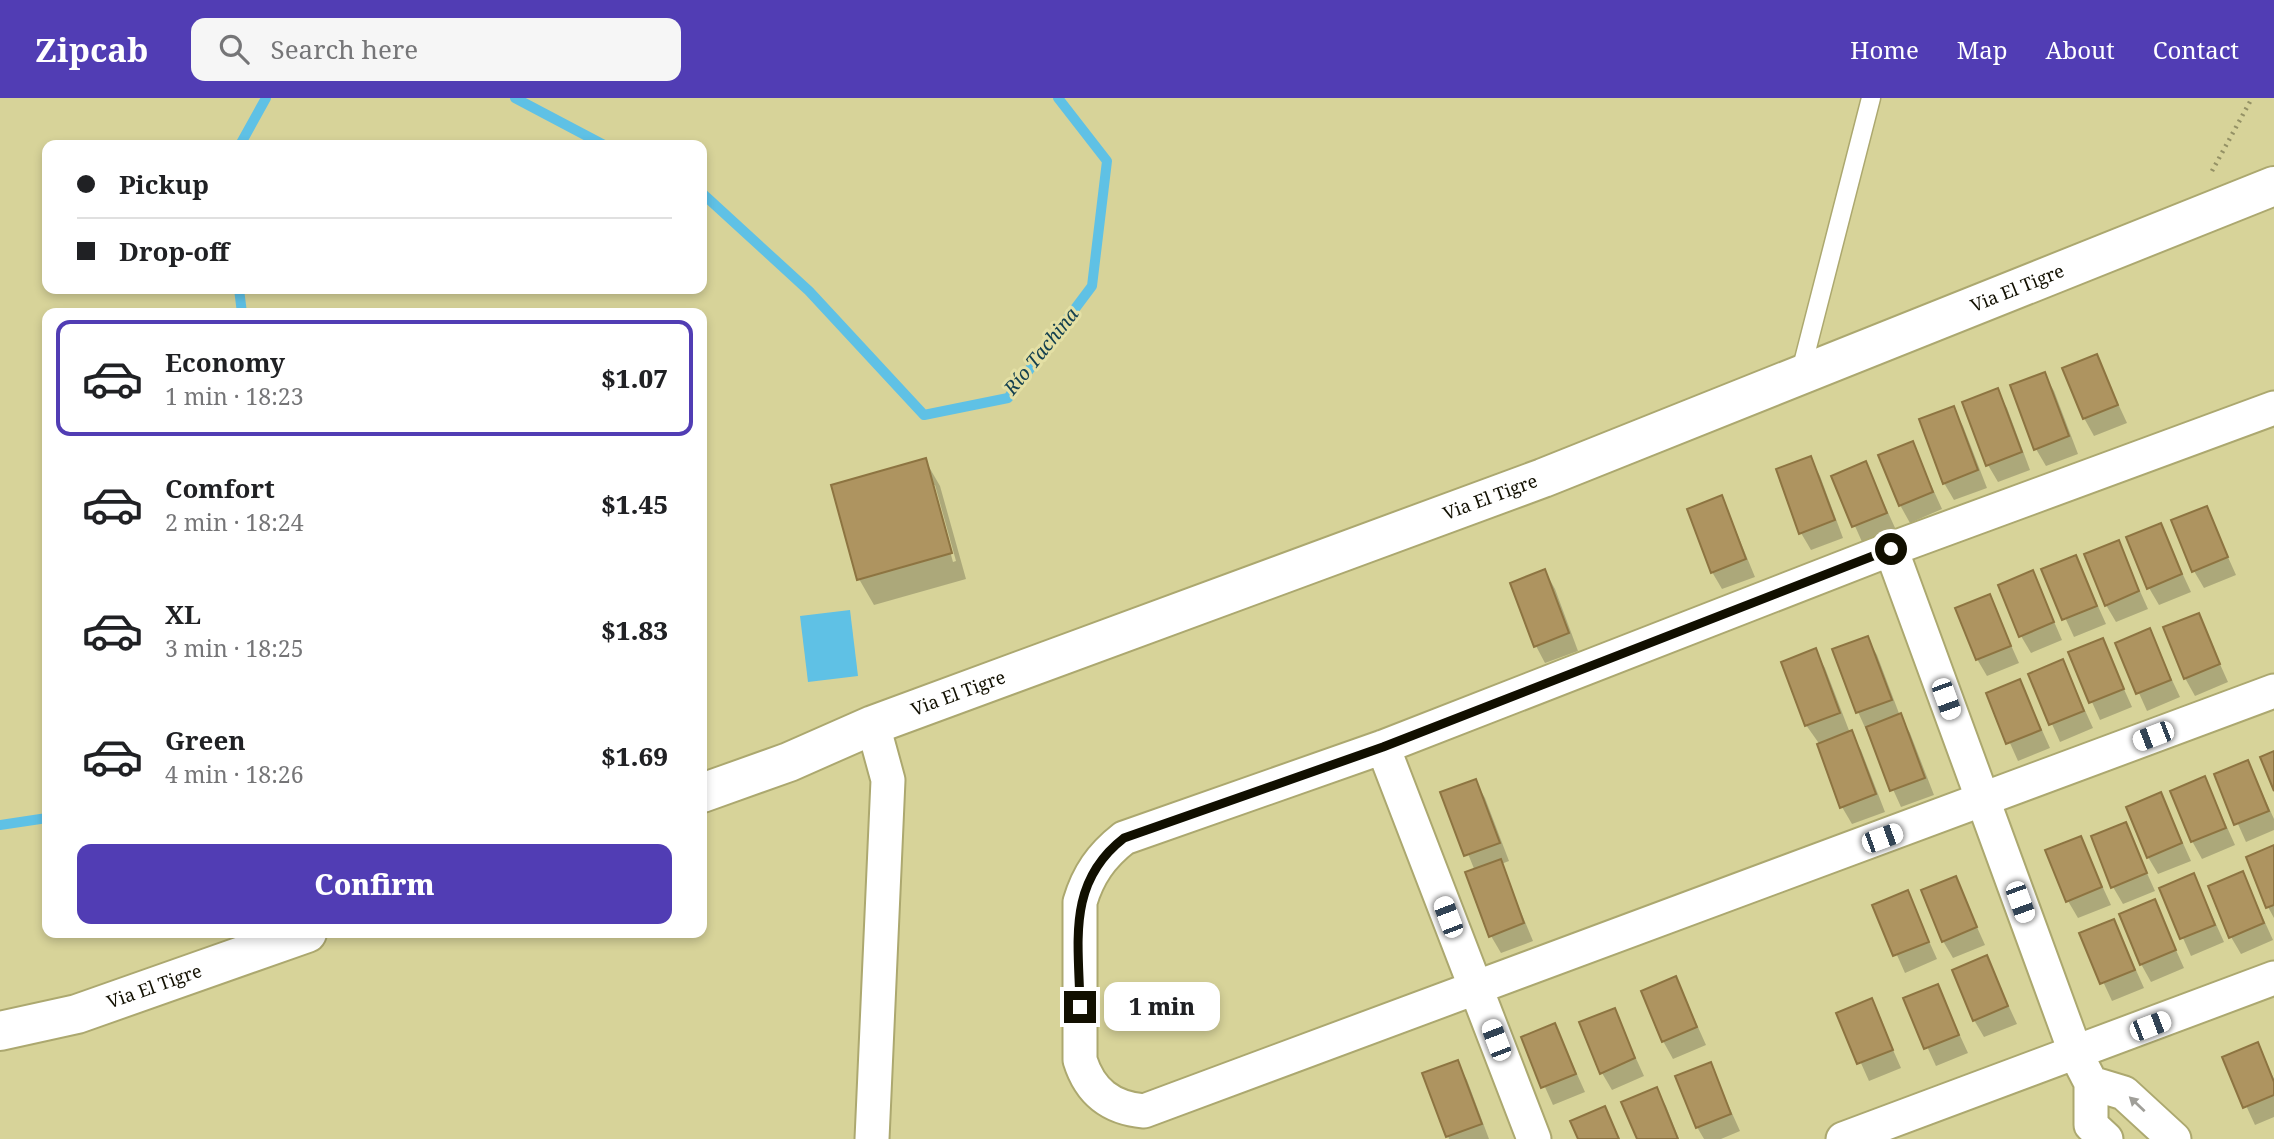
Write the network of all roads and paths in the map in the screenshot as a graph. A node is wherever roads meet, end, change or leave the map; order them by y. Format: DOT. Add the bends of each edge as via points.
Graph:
graph roads {
  1 [pos="1871,98"];
  2 [pos="2252,98"];
  3 [pos="2274,186"];
  4 [pos="2184,222"];
  5 [pos="1800,374"];
  6 [pos="2274,408"];
  7 [pos="1891,549"];
  8 [pos="2274,691"];
  9 [pos="873,725"];
  10 [pos="1383,747"];
  11 [pos="707,791"];
  12 [pos="1983,800"];
  13 [pos="293,938"];
  14 [pos="2274,978"];
  15 [pos="1476,990"];
  16 [pos="0,1031"];
  17 [pos="2083,1069"];
  18 [pos="872,1139"];
  19 [pos="1534,1139"];
  20 [pos="1843,1139"];
  21 [pos="2106,1139"];
  22 [pos="2174,1139"];
  1 -- 5 [label="lane"];
  2 -- 4 [label="path"];
  3 -- 4 [label="street, Via El Tigre"];
  4 -- 5 [label="street, Via El Tigre"];
  5 -- 9 [label="street, Via El Tigre" via="1544,478"];
  6 -- 7 [label="street"];
  7 -- 10 [label="street"];
  7 -- 12 [label="street"];
  8 -- 12 [label="street"];
  9 -- 11 [label="street, Via El Tigre"];
  9 -- 18 [label="street" via="888,780"];
  10 -- 15 [label="street"];
  10 -- 15 [label="street" via="1124,838 1109,849 1086,882 1080,902 1080,1060 1084,1072 1111,1103 1144,1111"];
  12 -- 15 [label="street"];
  12 -- 17 [label="street"];
  13 -- 16 [label="street, Via El Tigre" via="77,1014"];
  14 -- 17 [label="street"];
  15 -- 19 [label="street"];
  17 -- 20 [label="street"];
  17 -- 21 [label="street" via="2091,1125"];
  22 -- 17 [label="street, one-way" via="2124,1093"];
}
